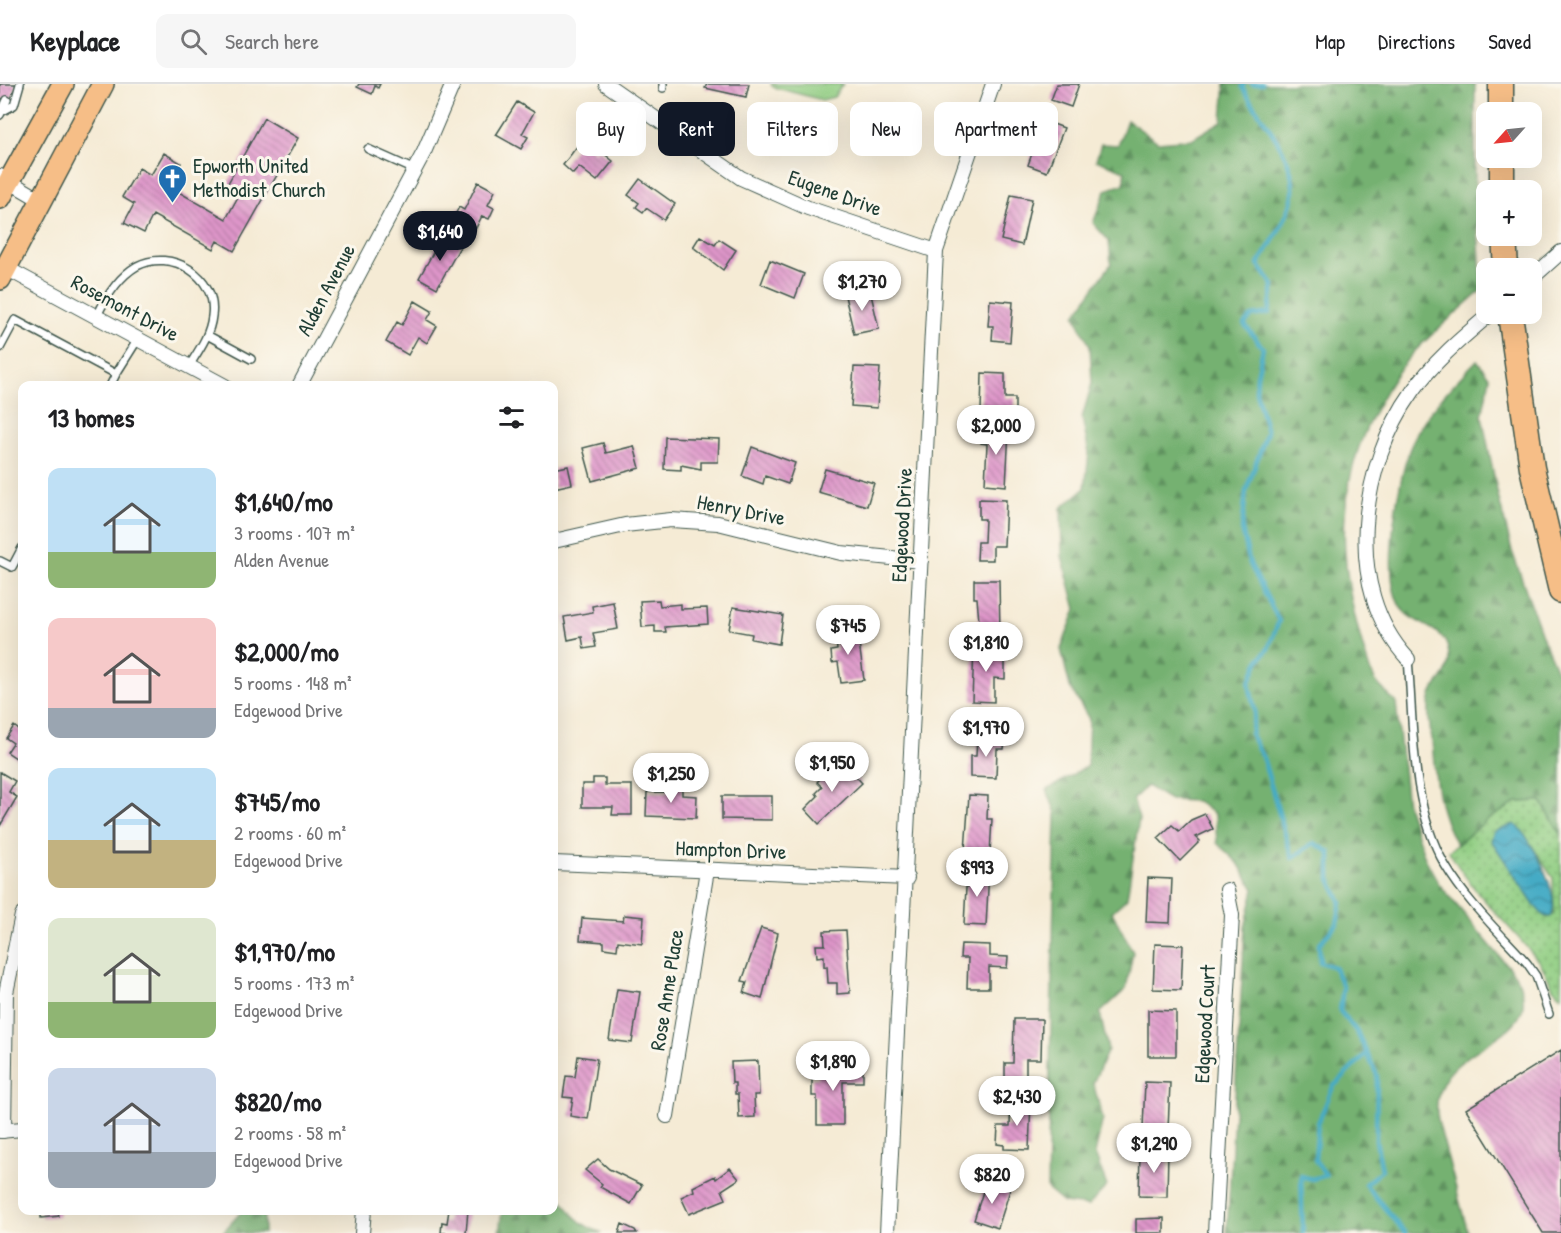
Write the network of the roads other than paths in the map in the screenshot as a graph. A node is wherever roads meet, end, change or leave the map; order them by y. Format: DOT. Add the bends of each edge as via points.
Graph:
graph roads {
  1 [pos="20,84"];
  2 [pos="63,84"];
  3 [pos="103,84"];
  4 [pos="453,84"];
  5 [pos="606,84"];
  6 [pos="993,84"];
  7 [pos="1501,84"];
  8 [pos="6,100"];
  9 [pos="1501,102"];
  10 [pos="2,113"];
  11 [pos="368,149"];
  12 [pos="415,170"];
  13 [pos="3,185"];
  14 [pos="40,200"];
  15 [pos="936,250"];
  16 [pos="1561,252"];
  17 [pos="1542,269"];
  18 [pos="3,274"];
  19 [pos="97,316"];
  20 [pos="1478,324"];
  21 [pos="1511,324"];
  22 [pos="207,335"];
  23 [pos="138,339"];
  24 [pos="0,348"];
  25 [pos="251,359"];
  26 [pos="189,366"];
  27 [pos="116,374"];
  28 [pos="112,381"];
  29 [pos="216,381"];
  30 [pos="302,381"];
  31 [pos="558,540"];
  32 [pos="18,556"];
  33 [pos="0,561"];
  34 [pos="921,561"];
  35 [pos="1561,591"];
  36 [pos="1408,659"];
  37 [pos="558,863"];
  38 [pos="707,870"];
  39 [pos="907,878"];
  40 [pos="1227,890"];
  41 [pos="18,934"];
  42 [pos="1549,1014"];
  43 [pos="667,1116"];
  44 [pos="18,1130"];
  45 [pos="2,1131"];
  46 [pos="364,1215"];
  47 [pos="887,1231"];
  48 [pos="362,1233"];
  49 [pos="1215,1233"];
  1 -- 10 [label="lane" via="14,105"];
  2 -- 13 [label="main road"];
  3 -- 14 [label="main road"];
  4 -- 12 [label="street, Alden Avenue"];
  5 -- 15 [label="street, Eugene Drive" via="741,178 808,208"];
  6 -- 15 [label="street, Edgewood Drive"];
  7 -- 9 [label="highway"];
  8 -- 10 [label="lane"];
  11 -- 12 [label="lane"];
  12 -- 30 [label="street, Alden Avenue"];
  13 -- 14 [label="street"];
  14 -- 18 [label="main road"];
  15 -- 34 [label="street, Edgewood Drive"];
  16 -- 17 [label="street"];
  18 -- 19 [label="street, Rosemont Drive"];
  19 -- 22 [label="lane" via="118,282 136,267 172,260 191,269 205,285 213,304"];
  19 -- 23 [label="street, Rosemont Drive"];
  20 -- 36 [label="street" via="1425,375 1399,412 1378,459 1369,499 1367,563 1372,592 1391,641"];
  21 -- 35 [label="highway" via="1532,468"];
  22 -- 25 [label="lane"];
  22 -- 26 [label="lane"];
  23 -- 26 [label="street, Rosemont Drive"];
  23 -- 27 [label="lane"];
  24 -- 27 [label="lane" via="15,320"];
  26 -- 29 [label="street, Rosemont Drive"];
  27 -- 28 [label="lane"];
  31 -- 34 [label="street, Henry Drive" via="625,525 671,520 718,523 841,553"];
  32 -- 33 [label="lane" via="12,567"];
  34 -- 39 [label="street, Edgewood Drive"];
  36 -- 42 [label="lane" via="1420,788 1434,843 1456,883 1527,963"];
  37 -- 38 [label="street, Hampton Drive"];
  38 -- 39 [label="street, Hampton Drive"];
  38 -- 43 [label="street, Rose Anne Place"];
  39 -- 47 [label="street, Edgewood Drive"];
  40 -- 49 [label="street, Edgewood Court" via="1232,915"];
  41 -- 45 [label="street" via="6,993"];
  44 -- 45 [label="street"];
  46 -- 48 [label="street"];
}
